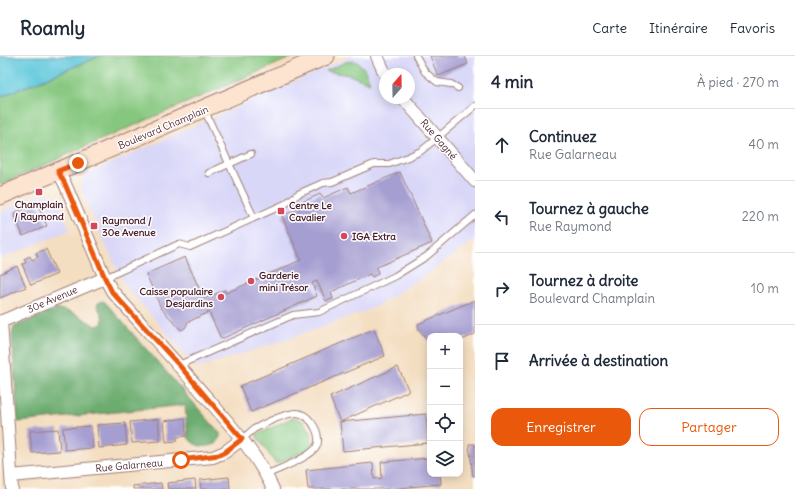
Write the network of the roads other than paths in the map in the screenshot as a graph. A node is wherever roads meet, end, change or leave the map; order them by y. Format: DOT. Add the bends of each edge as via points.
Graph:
graph roads {
  1 [pos="326,56"];
  2 [pos="377,56"];
  3 [pos="416,56"];
  4 [pos="382,68"];
  5 [pos="458,88"];
  6 [pos="408,104"];
  7 [pos="475,106"];
  8 [pos="204,109"];
  9 [pos="438,138"];
  10 [pos="251,154"];
  11 [pos="229,164"];
  12 [pos="58,171"];
  13 [pos="209,173"];
  14 [pos="475,181"];
  15 [pos="0,196"];
  16 [pos="475,215"];
  17 [pos="254,218"];
  18 [pos="105,278"];
  19 [pos="0,322"];
  20 [pos="179,365"];
  21 [pos="242,439"];
  22 [pos="266,475"];
  23 [pos="11,476"];
  24 [pos="12,489"];
  25 [pos="273,489"];
  1 -- 8 [label="main road, Boulevard Champlain"];
  2 -- 4 [label="street"];
  3 -- 5 [label="lane" via="426,72 437,82"];
  6 -- 9 [label="street, Rue Gagné"];
  7 -- 9 [label="lane"];
  8 -- 11 [label="lane"];
  8 -- 12 [label="main road, Boulevard Champlain"];
  9 -- 14 [label="street, Rue Gagné"];
  9 -- 17 [label="lane" via="408,157 388,164 374,164 332,182 323,183"];
  10 -- 11 [label="lane"];
  11 -- 13 [label="lane"];
  11 -- 17 [label="lane"];
  12 -- 15 [label="main road, Boulevard Champlain"];
  12 -- 18 [label="street"];
  16 -- 20 [label="lane" via="427,256 395,276 319,312 293,315"];
  17 -- 18 [label="lane" via="190,247 179,244"];
  18 -- 19 [label="street, 30e Avenue"];
  18 -- 20 [label="street" via="112,292"];
  19 -- 23 [label="street"];
  20 -- 21 [label="street"];
  21 -- 22 [label="street"];
  21 -- 22 [label="lane" via="254,429 288,414 304,415 315,428 315,450 304,458"];
  21 -- 23 [label="street, Rue Galarneau" via="225,452 212,457"];
  22 -- 25 [label="street"];
  23 -- 24 [label="street"];
}
